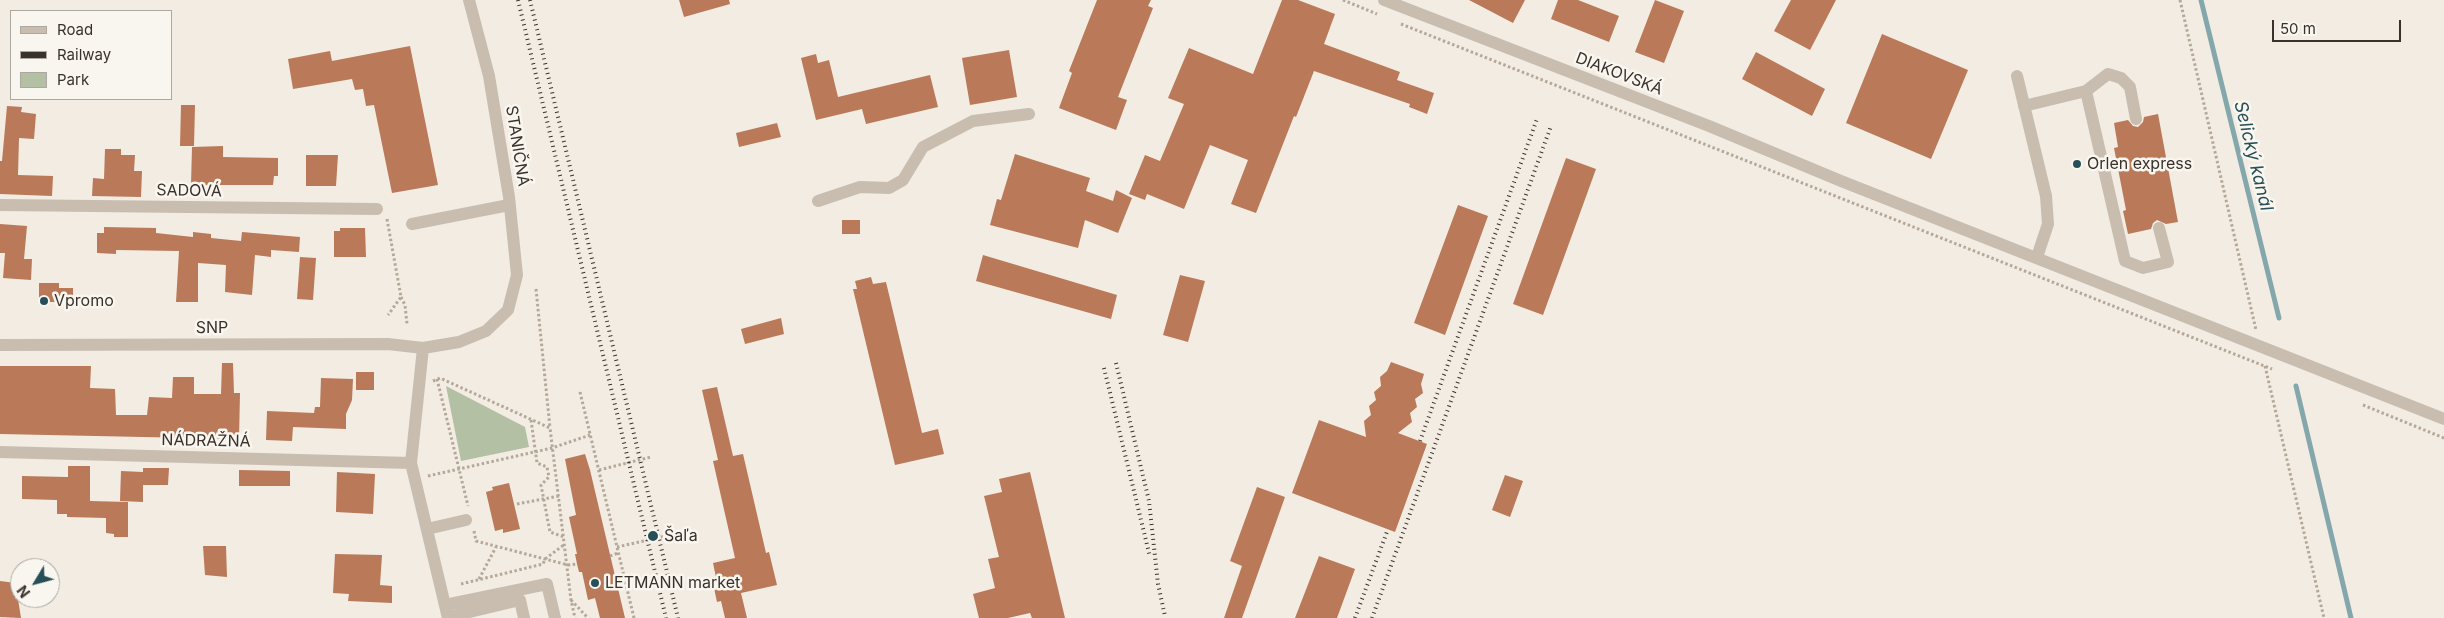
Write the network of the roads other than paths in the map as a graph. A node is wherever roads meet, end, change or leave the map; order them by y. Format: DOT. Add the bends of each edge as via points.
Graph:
graph roads {
  1 [pos="469,0"];
  2 [pos="1384,0"];
  3 [pos="2017,76"];
  4 [pos="2086,91"];
  5 [pos="2024,106"];
  6 [pos="1029,114"];
  7 [pos="2136,119"];
  8 [pos="818,201"];
  9 [pos="509,205"];
  10 [pos="0,206"];
  11 [pos="377,209"];
  12 [pos="412,224"];
  13 [pos="2159,228"];
  14 [pos="2036,257"];
  15 [pos="511,300"];
  16 [pos="0,345"];
  17 [pos="423,348"];
  18 [pos="2444,419"];
  19 [pos="0,452"];
  20 [pos="411,462"];
  21 [pos="469,519"];
  22 [pos="427,530"];
  23 [pos="447,614"];
  24 [pos="480,614"];
  25 [pos="524,618"];
  26 [pos="555,618"];
  1 -- 9 [label="street, STANIČNÁ" via="489,76"];
  2 -- 14 [label="street, DIAKOVSKÁ"];
  3 -- 5 [label="street"];
  4 -- 5 [label="street"];
  4 -- 7 [label="street" via="2108,74 2121,78 2130,87"];
  4 -- 13 [label="street" via="2125,261 2143,268 2168,262"];
  5 -- 14 [label="street" via="2046,196 2048,224"];
  6 -- 8 [label="street" via="973,121 923,146 903,180 889,188 860,188"];
  9 -- 12 [label="street"];
  9 -- 15 [label="street, STANIČNÁ" via="517,275"];
  10 -- 11 [label="street, SADOVÁ"];
  14 -- 18 [label="street, DIAKOVSKÁ"];
  15 -- 17 [label="street, SNP" via="508,310 486,331 459,342"];
  16 -- 17 [label="street, SNP" via="388,344"];
  17 -- 20 [label="street"];
  19 -- 20 [label="street, NÁDRAŽNÁ"];
  20 -- 22 [label="street"];
  21 -- 22 [label="street"];
  22 -- 23 [label="street"];
  23 -- 24 [label="street"];
  23 -- 26 [label="street" via="547,584"];
  24 -- 25 [label="street" via="520,600"];
}
